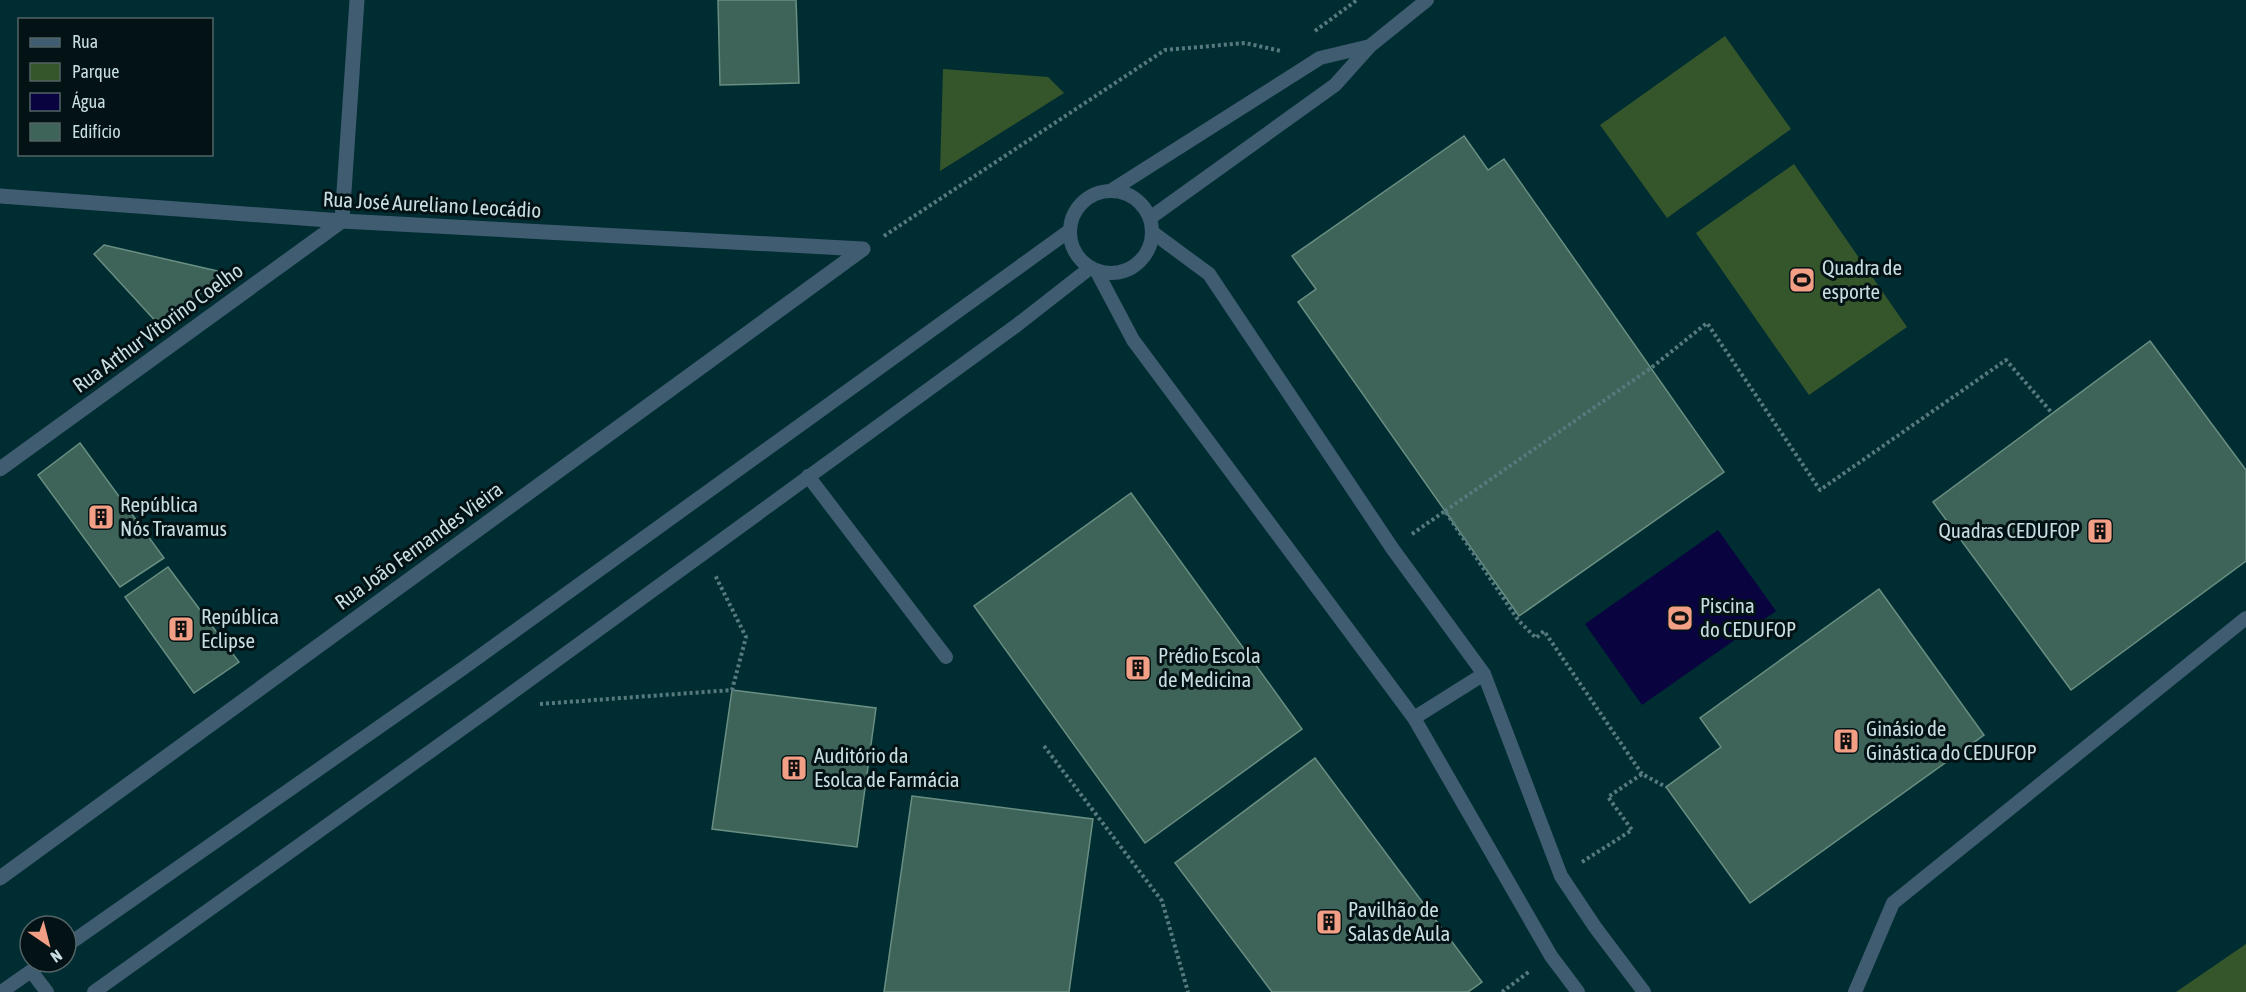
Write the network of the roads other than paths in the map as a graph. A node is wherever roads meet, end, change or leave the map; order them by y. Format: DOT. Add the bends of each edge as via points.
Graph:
graph roads {
  1 [pos="357,0"];
  2 [pos="1427,0"];
  3 [pos="1370,46"];
  4 [pos="1112,190"];
  5 [pos="0,196"];
  6 [pos="1150,218"];
  7 [pos="342,221"];
  8 [pos="1069,231"];
  9 [pos="1152,232"];
  10 [pos="863,249"];
  11 [pos="1093,270"];
  12 [pos="0,469"];
  13 [pos="808,476"];
  14 [pos="2246,618"];
  15 [pos="945,657"];
  16 [pos="1484,674"];
  17 [pos="1414,718"];
  18 [pos="0,878"];
  19 [pos="78,938"];
  20 [pos="27,974"];
  21 [pos="33,974"];
  22 [pos="1,992"];
  23 [pos="47,992"];
  24 [pos="94,992"];
  25 [pos="1578,992"];
  26 [pos="1644,992"];
  27 [pos="1855,992"];
  1 -- 7 [label="street"];
  2 -- 3 [label="lane"];
  3 -- 4 [label="lane" via="1320,58"];
  3 -- 6 [label="lane" via="1335,85"];
  4 -- 6 [label="lane" via="1135,198"];
  4 -- 8 [label="lane" via="1099,192 1077,207"];
  5 -- 7 [label="street, Rua José Aureliano Leocádio"];
  6 -- 9 [label="lane"];
  7 -- 10 [label="street, Rua José Aureliano Leocádio"];
  7 -- 12 [label="street, Rua Arthur Vitorino Coelho"];
  8 -- 11 [label="lane" via="1074,253"];
  8 -- 19 [label="lane" via="462,669"];
  9 -- 11 [label="lane" via="1151,243 1139,262 1119,273"];
  9 -- 16 [label="lane" via="1209,274 1392,548"];
  10 -- 18 [label="street, Rua João Fernandes Vieira"];
  11 -- 13 [label="lane"];
  11 -- 17 [label="lane" via="1133,340"];
  13 -- 15 [label="lane"];
  13 -- 24 [label="lane"];
  14 -- 27 [label="lane" via="1893,903"];
  16 -- 17 [label="lane"];
  16 -- 26 [label="lane" via="1561,876"];
  17 -- 25 [label="lane" via="1551,956"];
  20 -- 22 [label="lane"];
  21 -- 23 [label="lane"];
}
